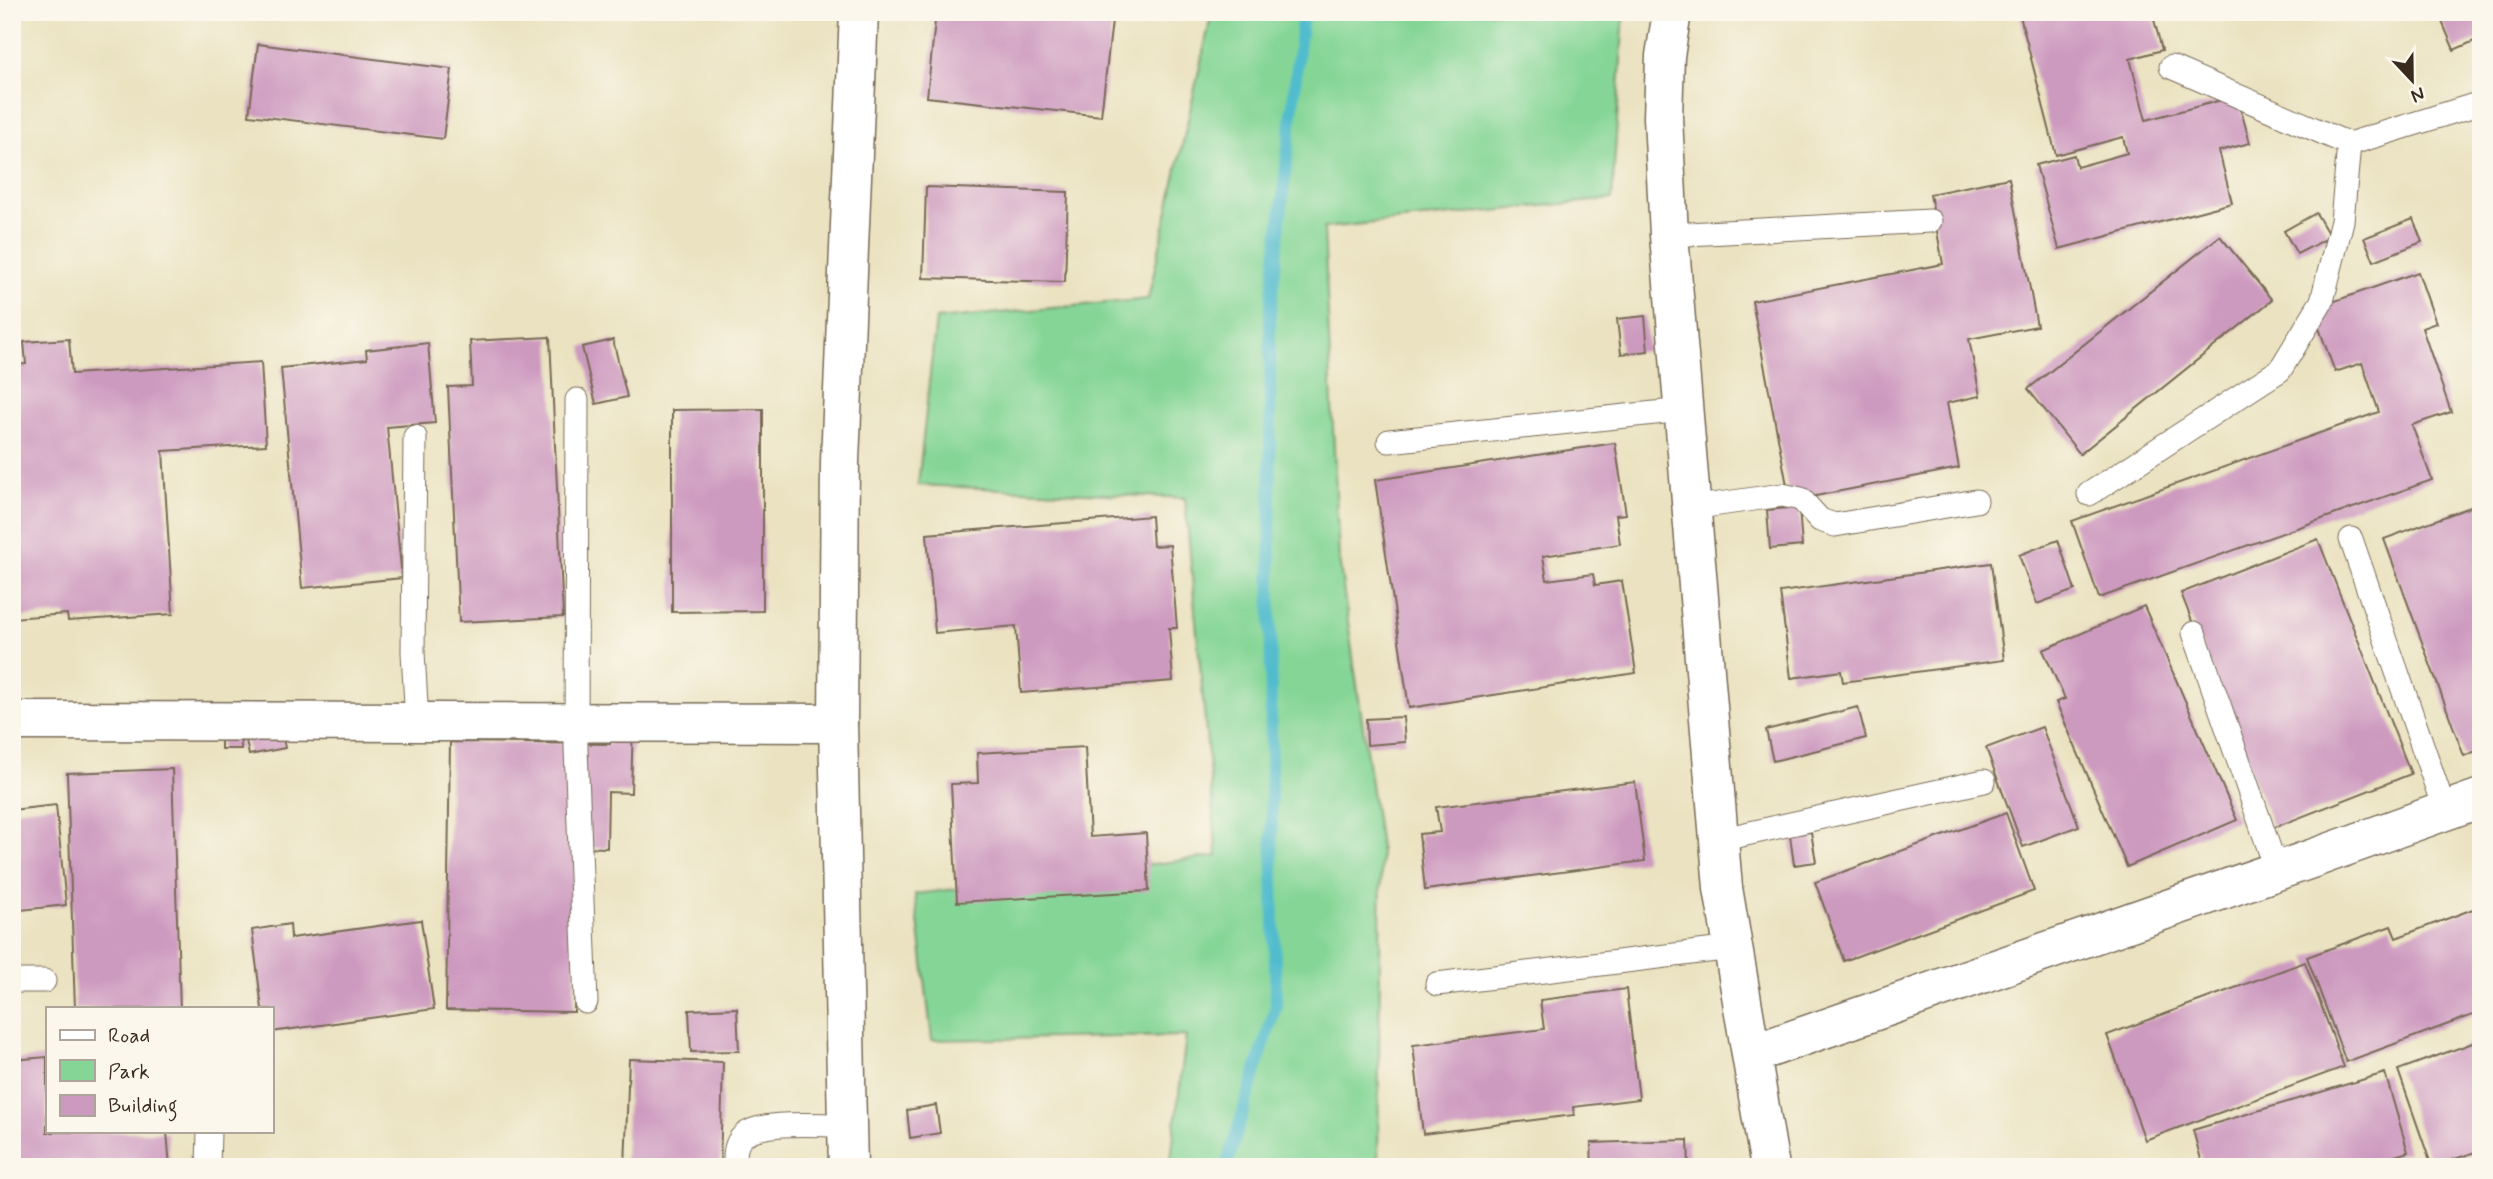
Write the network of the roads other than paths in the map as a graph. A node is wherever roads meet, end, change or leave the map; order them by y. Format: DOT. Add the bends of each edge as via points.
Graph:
graph roads {
  1 [pos="859,12"];
  2 [pos="1672,12"];
  3 [pos="2171,67"];
  4 [pos="2481,103"];
  5 [pos="2349,144"];
  6 [pos="1930,221"];
  7 [pos="1669,235"];
  8 [pos="577,400"];
  9 [pos="1683,410"];
  10 [pos="415,438"];
  11 [pos="1389,441"];
  12 [pos="2089,494"];
  13 [pos="1976,501"];
  14 [pos="1692,508"];
  15 [pos="2351,539"];
  16 [pos="2194,634"];
  17 [pos="12,721"];
  18 [pos="417,722"];
  19 [pos="576,722"];
  20 [pos="838,723"];
  21 [pos="1984,781"];
  22 [pos="2481,798"];
  23 [pos="2445,811"];
  24 [pos="1719,840"];
  25 [pos="2277,871"];
  26 [pos="1732,948"];
  27 [pos="12,981"];
  28 [pos="44,981"];
  29 [pos="1437,984"];
  30 [pos="586,1002"];
  31 [pos="1752,1054"];
  32 [pos="847,1125"];
  33 [pos="209,1134"];
  34 [pos="208,1167"];
  35 [pos="734,1167"];
  36 [pos="848,1167"];
  37 [pos="1770,1167"];
  1 -- 20 [label="street" via="840,461"];
  2 -- 7 [label="street" via="1663,117"];
  3 -- 5 [label="lane"];
  4 -- 5 [label="lane"];
  5 -- 12 [label="lane" via="2342,221 2322,301 2280,370"];
  6 -- 7 [label="lane"];
  7 -- 9 [label="street"];
  8 -- 19 [label="lane"];
  9 -- 11 [label="lane"];
  9 -- 14 [label="street"];
  10 -- 18 [label="lane" via="413,652"];
  13 -- 14 [label="lane" via="1835,525 1820,520 1801,499 1782,495"];
  14 -- 24 [label="street"];
  15 -- 23 [label="lane"];
  16 -- 25 [label="lane"];
  17 -- 18 [label="street"];
  18 -- 19 [label="street"];
  19 -- 20 [label="street"];
  19 -- 30 [label="lane"];
  20 -- 32 [label="street"];
  21 -- 24 [label="lane"];
  22 -- 23 [label="street"];
  23 -- 25 [label="street"];
  24 -- 26 [label="street"];
  25 -- 31 [label="street"];
  26 -- 29 [label="lane"];
  26 -- 31 [label="street"];
  27 -- 28 [label="lane"];
  31 -- 37 [label="street"];
  32 -- 35 [label="lane" via="765,1126 744,1135 736,1146"];
  32 -- 36 [label="street"];
  33 -- 34 [label="lane"];
}
